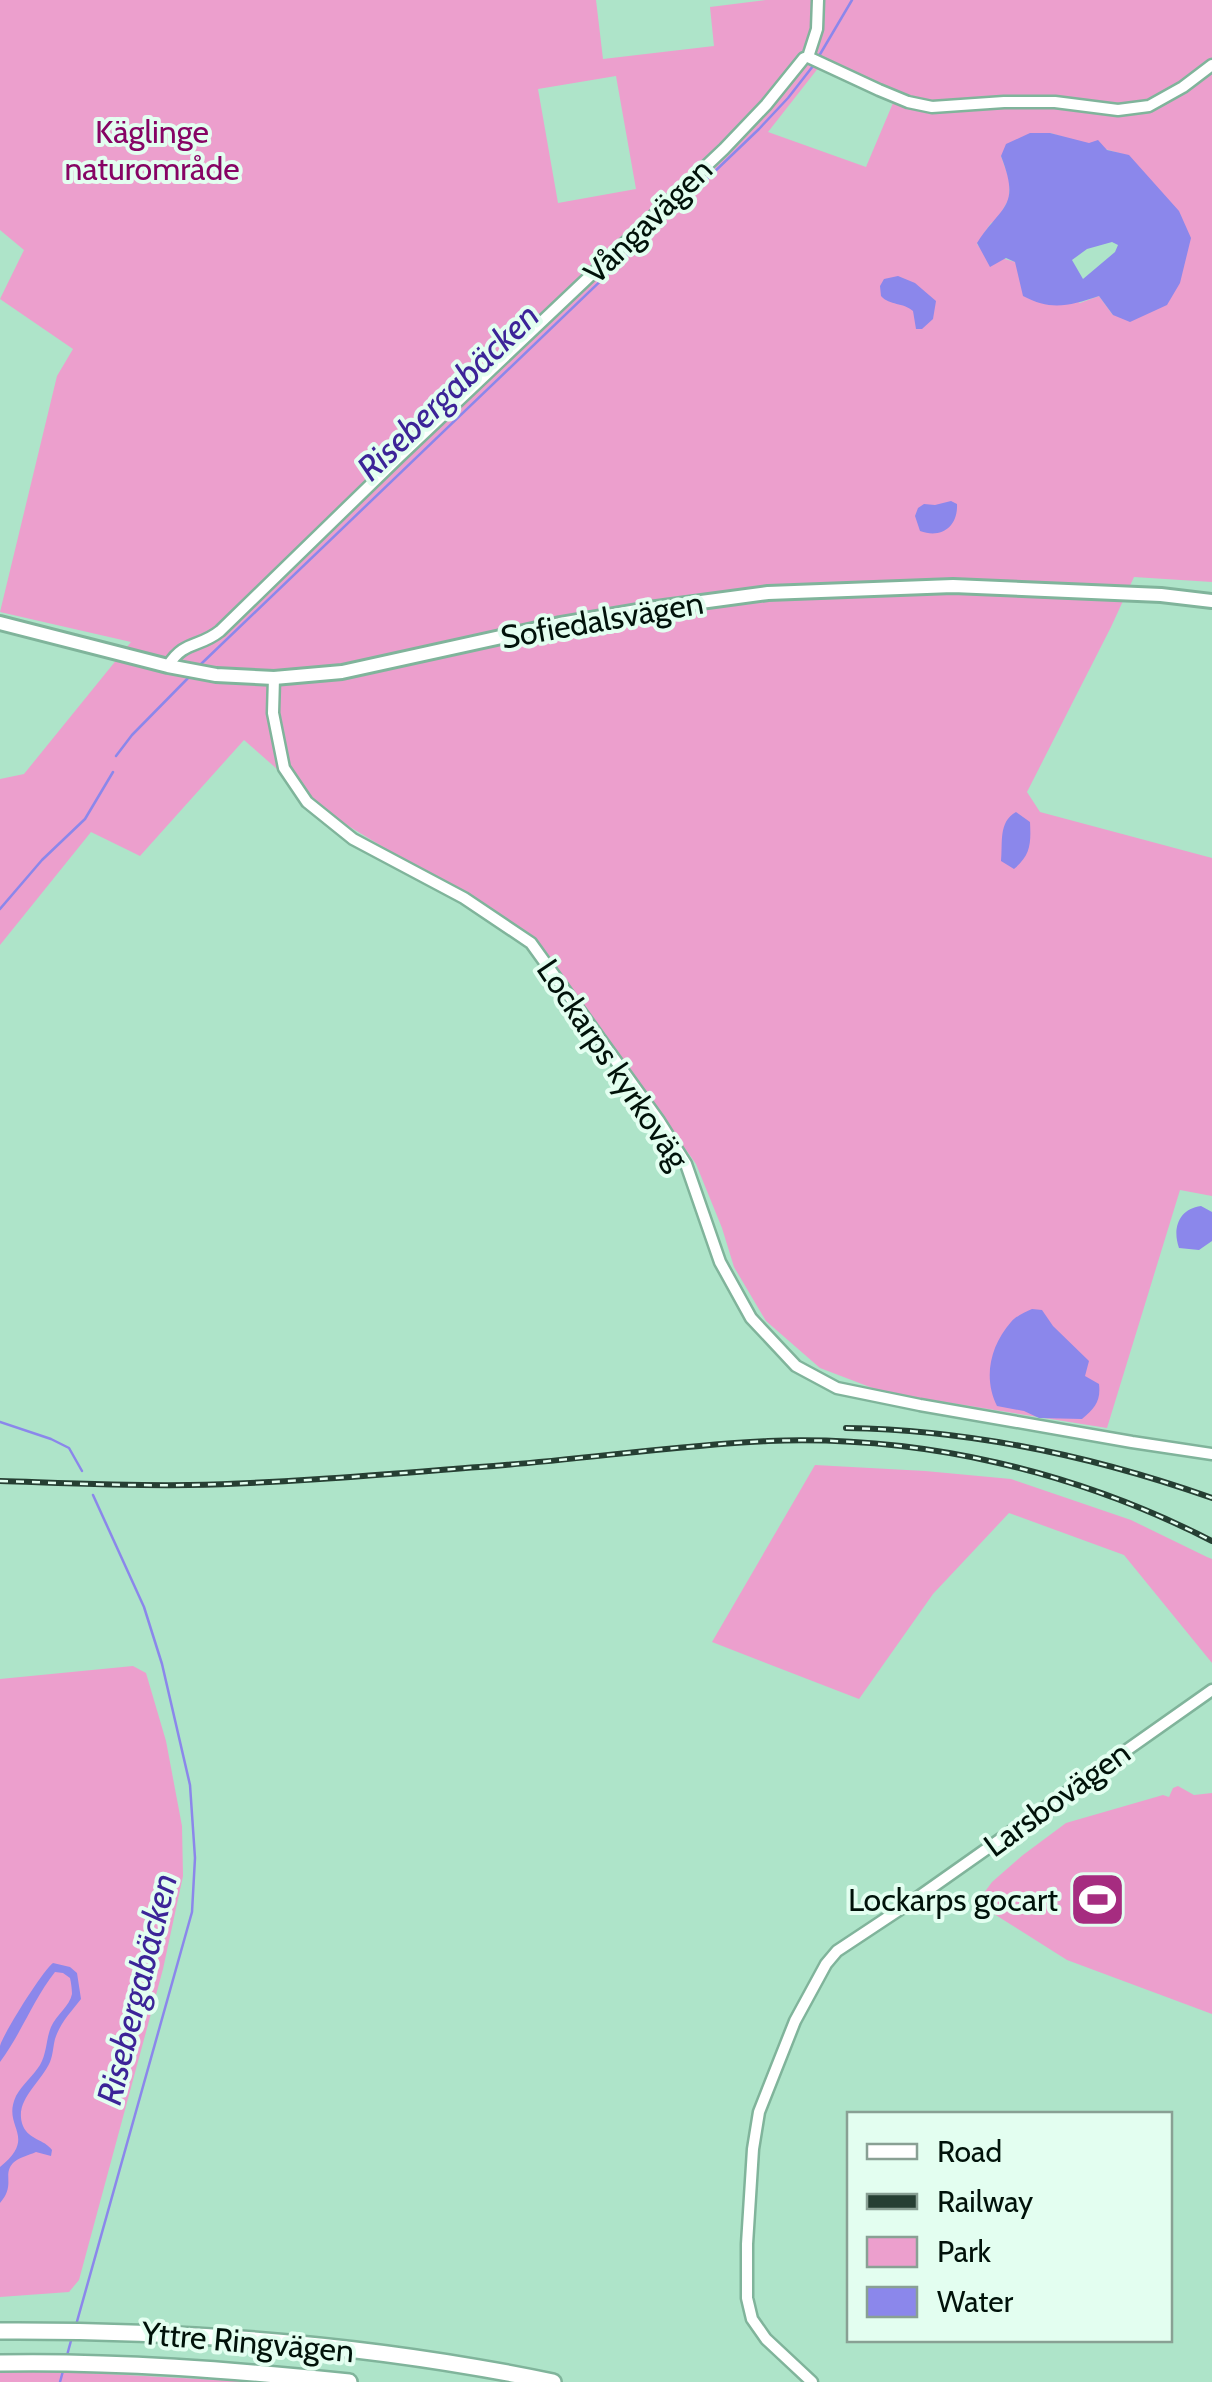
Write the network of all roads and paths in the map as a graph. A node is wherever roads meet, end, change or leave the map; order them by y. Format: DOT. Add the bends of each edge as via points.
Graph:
graph roads {
  1 [pos="818,0"];
  2 [pos="808,56"];
  3 [pos="1212,66"];
  4 [pos="1212,601"];
  5 [pos="0,623"];
  6 [pos="172,667"];
  7 [pos="274,678"];
  8 [pos="1212,1454"];
  9 [pos="1212,1690"];
  10 [pos="0,2330"];
  11 [pos="0,2362"];
  12 [pos="349,2382"];
  13 [pos="554,2382"];
  14 [pos="812,2382"];
  1 -- 2 [label="street"];
  2 -- 3 [label="street" via="899,99 932,107 1149,106"];
  2 -- 6 [label="street, Vångavägen" via="724,150 220,631 177,652"];
  4 -- 7 [label="main road, Sofiedalsvägen" via="953,586 768,593 560,624 342,672"];
  5 -- 6 [label="main road, Sofiedalsvägen"];
  6 -- 7 [label="main road, Sofiedalsvägen"];
  7 -- 8 [label="street, Lockarps kyrkoväg" via="284,768 308,802 353,839 464,898 531,943 686,1164 720,1262 751,1318 796,1366 837,1388 870,1395"];
  9 -- 14 [label="street, Larsbovägen" via="826,1964 759,2112 746,2285 752,2319"];
  10 -- 13 [label="highway, Yttre Ringvägen" via="236,2337"];
  11 -- 12 [label="highway, Yttre Ringvägen"];
}
